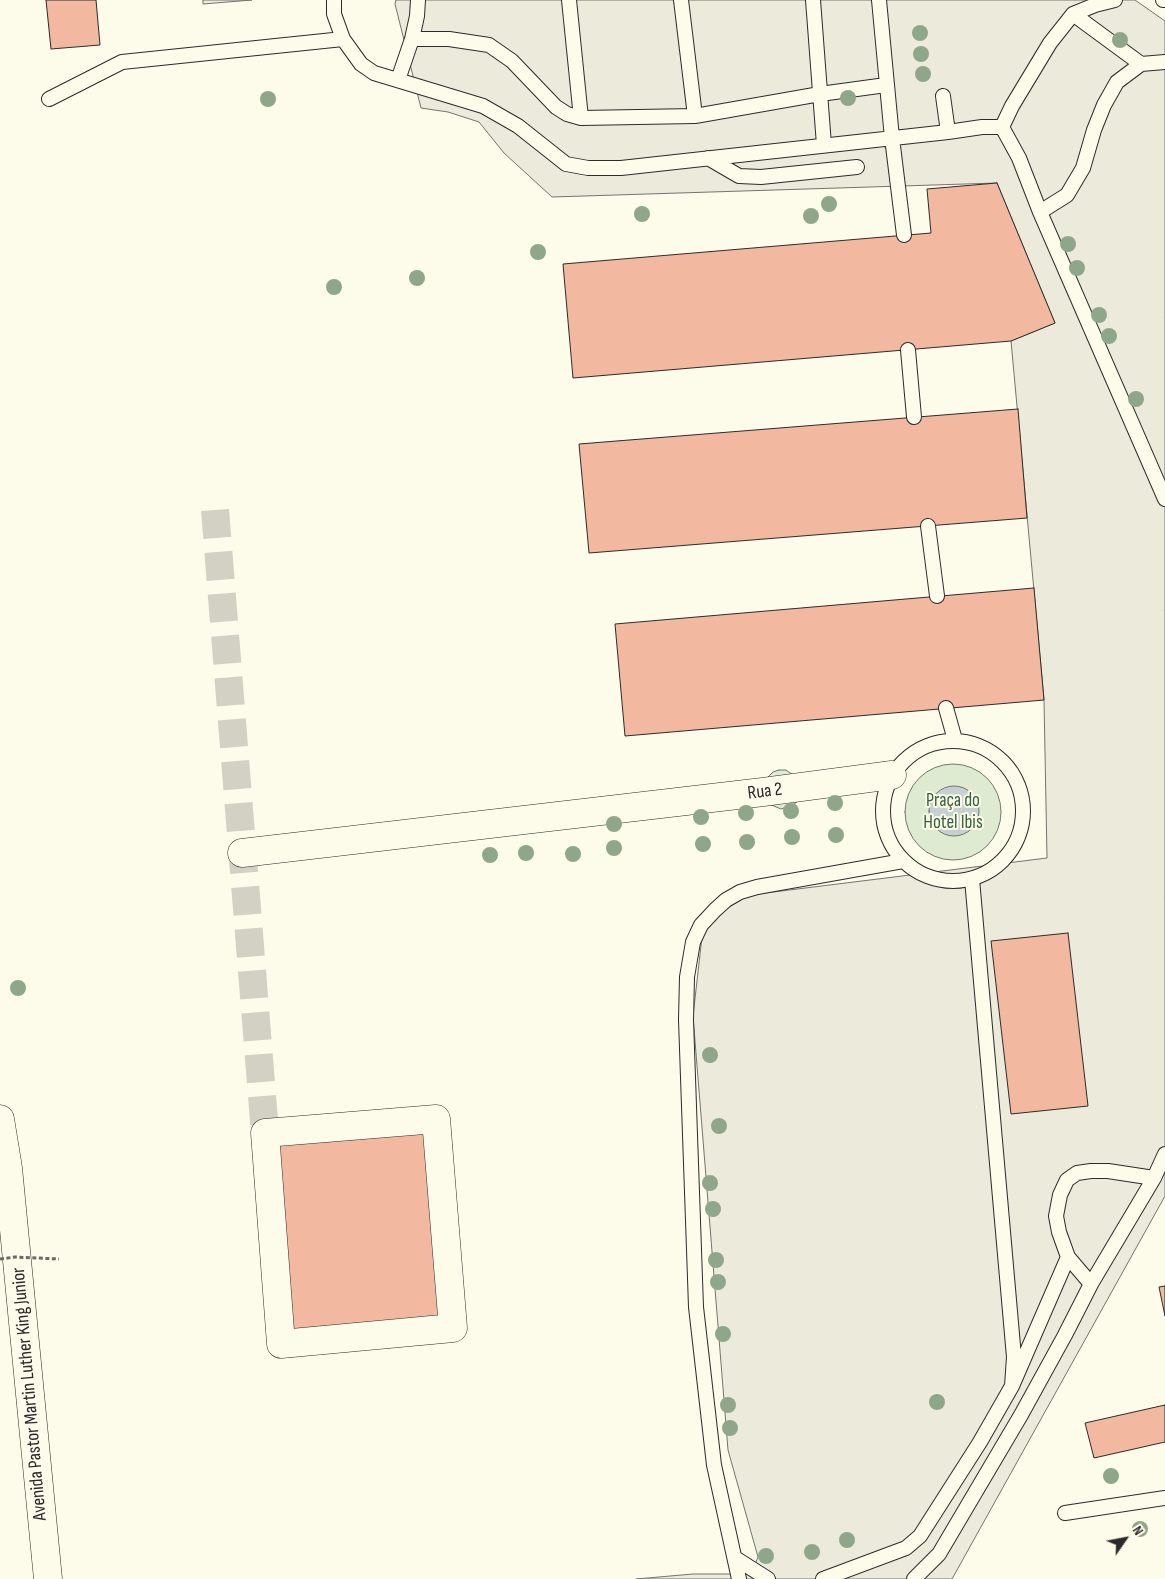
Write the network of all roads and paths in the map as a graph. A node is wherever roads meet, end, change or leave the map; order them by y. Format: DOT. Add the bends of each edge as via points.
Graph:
graph roads {
  1 [pos="334,0"];
  2 [pos="418,0"];
  3 [pos="569,0"];
  4 [pos="681,0"];
  5 [pos="813,0"];
  6 [pos="880,0"];
  7 [pos="1115,0"];
  8 [pos="1073,14"];
  9 [pos="343,39"];
  10 [pos="412,39"];
  11 [pos="1165,62"];
  12 [pos="1141,64"];
  13 [pos="398,80"];
  14 [pos="886,85"];
  15 [pos="820,94"];
  16 [pos="943,96"];
  17 [pos="49,99"];
  18 [pos="695,116"];
  19 [pos="581,118"];
  20 [pos="1002,127"];
  21 [pos="948,132"];
  22 [pos="892,138"];
  23 [pos="824,145"];
  24 [pos="708,158"];
  25 [pos="857,167"];
  26 [pos="1040,212"];
  27 [pos="904,235"];
  28 [pos="908,350"];
  29 [pos="914,417"];
  30 [pos="1165,499"];
  31 [pos="928,526"];
  32 [pos="937,596"];
  33 [pos="946,708"];
  34 [pos="955,740"];
  35 [pos="892,775"];
  36 [pos="242,853"];
  37 [pos="904,861"];
  38 [pos="972,879"];
  39 [pos="0,1119"];
  40 [pos="436,1119"];
  41 [pos="1165,1154"];
  42 [pos="1154,1178"];
  43 [pos="1068,1258"];
  44 [pos="0,1259"];
  45 [pos="59,1259"];
  46 [pos="1091,1284"];
  47 [pos="1012,1386"];
  48 [pos="1165,1498"];
  49 [pos="1065,1513"];
  50 [pos="735,1558"];
  51 [pos="48,1579"];
  52 [pos="739,1579"];
  53 [pos="768,1579"];
  54 [pos="823,1579"];
  55 [pos="914,1579"];
  1 -- 9 [label="lane" via="334,14"];
  2 -- 10 [label="lane"];
  3 -- 19 [label="lane"];
  4 -- 18 [label="lane"];
  5 -- 15 [label="lane"];
  6 -- 14 [label="lane"];
  7 -- 8 [label="lane"];
  8 -- 12 [label="lane"];
  8 -- 20 [label="lane" via="1050,43"];
  9 -- 13 [label="lane" via="361,64"];
  9 -- 17 [label="lane" via="122,62"];
  10 -- 13 [label="lane"];
  10 -- 19 [label="lane" via="449,39 489,45 512,61 556,107"];
  11 -- 12 [label="lane"];
  12 -- 26 [label="lane" via="1117,82 1104,105 1083,168 1067,196"];
  13 -- 24 [label="lane" via="483,106 518,126 566,164 622,168"];
  14 -- 15 [label="lane"];
  14 -- 22 [label="lane"];
  15 -- 18 [label="lane"];
  15 -- 23 [label="lane"];
  16 -- 21 [label="lane"];
  18 -- 19 [label="lane"];
  20 -- 21 [label="lane"];
  20 -- 26 [label="lane" via="1019,158"];
  21 -- 22 [label="lane"];
  22 -- 23 [label="lane"];
  22 -- 27 [label="lane"];
  23 -- 24 [label="lane"];
  24 -- 25 [label="lane" via="740,176 761,177"];
  26 -- 30 [label="lane"];
  28 -- 29 [label="lane"];
  31 -- 32 [label="lane"];
  33 -- 34 [label="lane"];
  34 -- 35 [label="lane" via="918,749"];
  34 -- 38 [label="lane" via="973,743 1001,759 1022,794 1022,828 1015,846 996,868"];
  35 -- 36 [label="street, Rua 2"];
  35 -- 37 [label="lane" via="886,789 883,820 894,849"];
  37 -- 38 [label="lane" via="938,880"];
  37 -- 50 [label="lane" via="756,886 740,892 726,900 701,924 693,942 687,977 686,1020 696,1308 714,1465"];
  38 -- 47 [label="lane" via="1014,1356"];
  39 -- 51 [label="street, Avenida Pastor Martin Luther King Junior" via="8,1168"];
  40 -- 40 [label="street" via="453,1328 281,1344 265,1133"];
  41 -- 42 [label="lane"];
  42 -- 43 [label="lane" via="1091,1171 1077,1173 1067,1180 1056,1216"];
  42 -- 46 [label="lane"];
  43 -- 46 [label="lane"];
  43 -- 47 [label="lane"];
  44 -- 45 [label="path, bridge"];
  46 -- 55 [label="lane" via="1026,1407 939,1554"];
  47 -- 54 [label="lane" via="920,1536 906,1548"];
  48 -- 49 [label="lane"];
  50 -- 52 [label="lane"];
  50 -- 53 [label="lane"];
}
